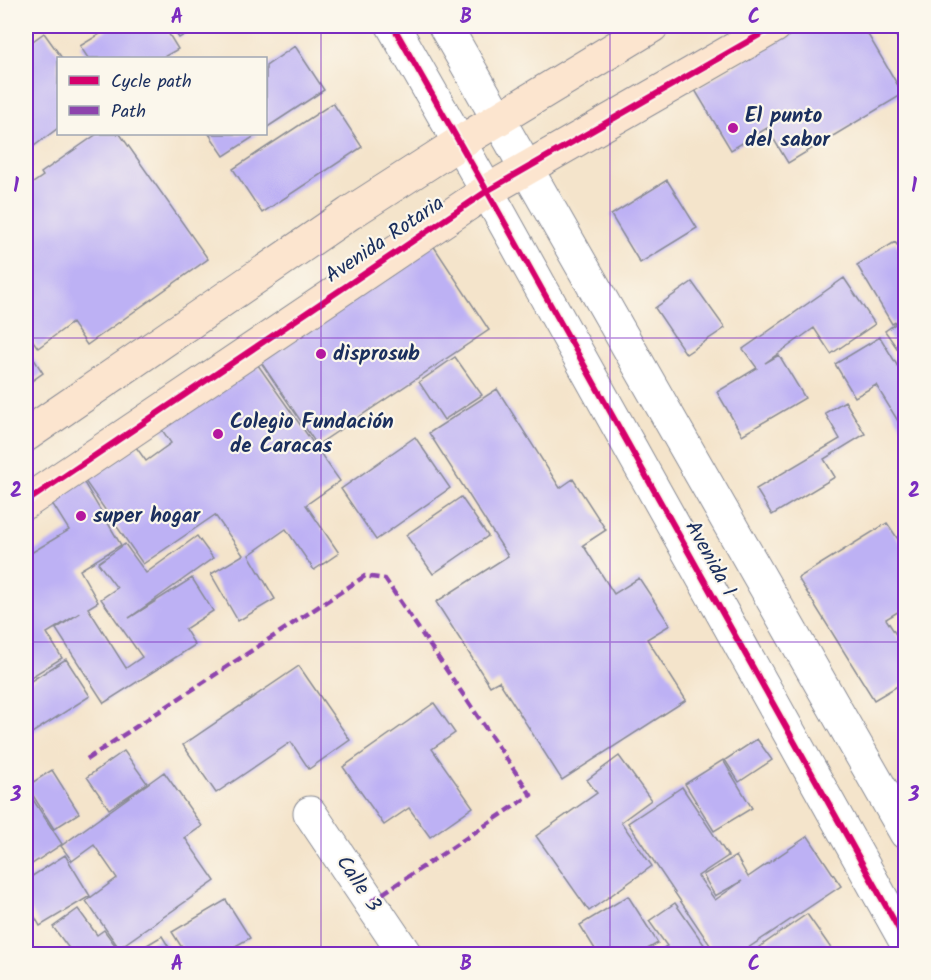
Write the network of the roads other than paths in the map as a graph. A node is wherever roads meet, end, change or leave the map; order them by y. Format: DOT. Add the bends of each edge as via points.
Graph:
graph roads {
  1 [pos="393,26"];
  2 [pos="445,26"];
  3 [pos="652,26"];
  4 [pos="775,26"];
  5 [pos="499,120"];
  6 [pos="459,143"];
  7 [pos="526,168"];
  8 [pos="487,191"];
  9 [pos="26,435"];
  10 [pos="26,502"];
  11 [pos="310,813"];
  12 [pos="906,832"];
  13 [pos="906,942"];
  14 [pos="405,954"];
  1 -- 6 [label="street, Avenida 1"];
  2 -- 5 [label="street, Avenida 1"];
  3 -- 5 [label="street, Avenida Rotaria"];
  4 -- 7 [label="street, Avenida Rotaria"];
  5 -- 6 [label="street, Avenida Rotaria"];
  5 -- 7 [label="street, Avenida 1"];
  6 -- 8 [label="street, Avenida 1"];
  6 -- 9 [label="street, Avenida Rotaria"];
  7 -- 8 [label="street, Avenida Rotaria"];
  7 -- 12 [label="street, Avenida 1"];
  8 -- 10 [label="street, Avenida Rotaria"];
  8 -- 13 [label="street, Avenida 1"];
  11 -- 14 [label="street, Calle 3"];
}
